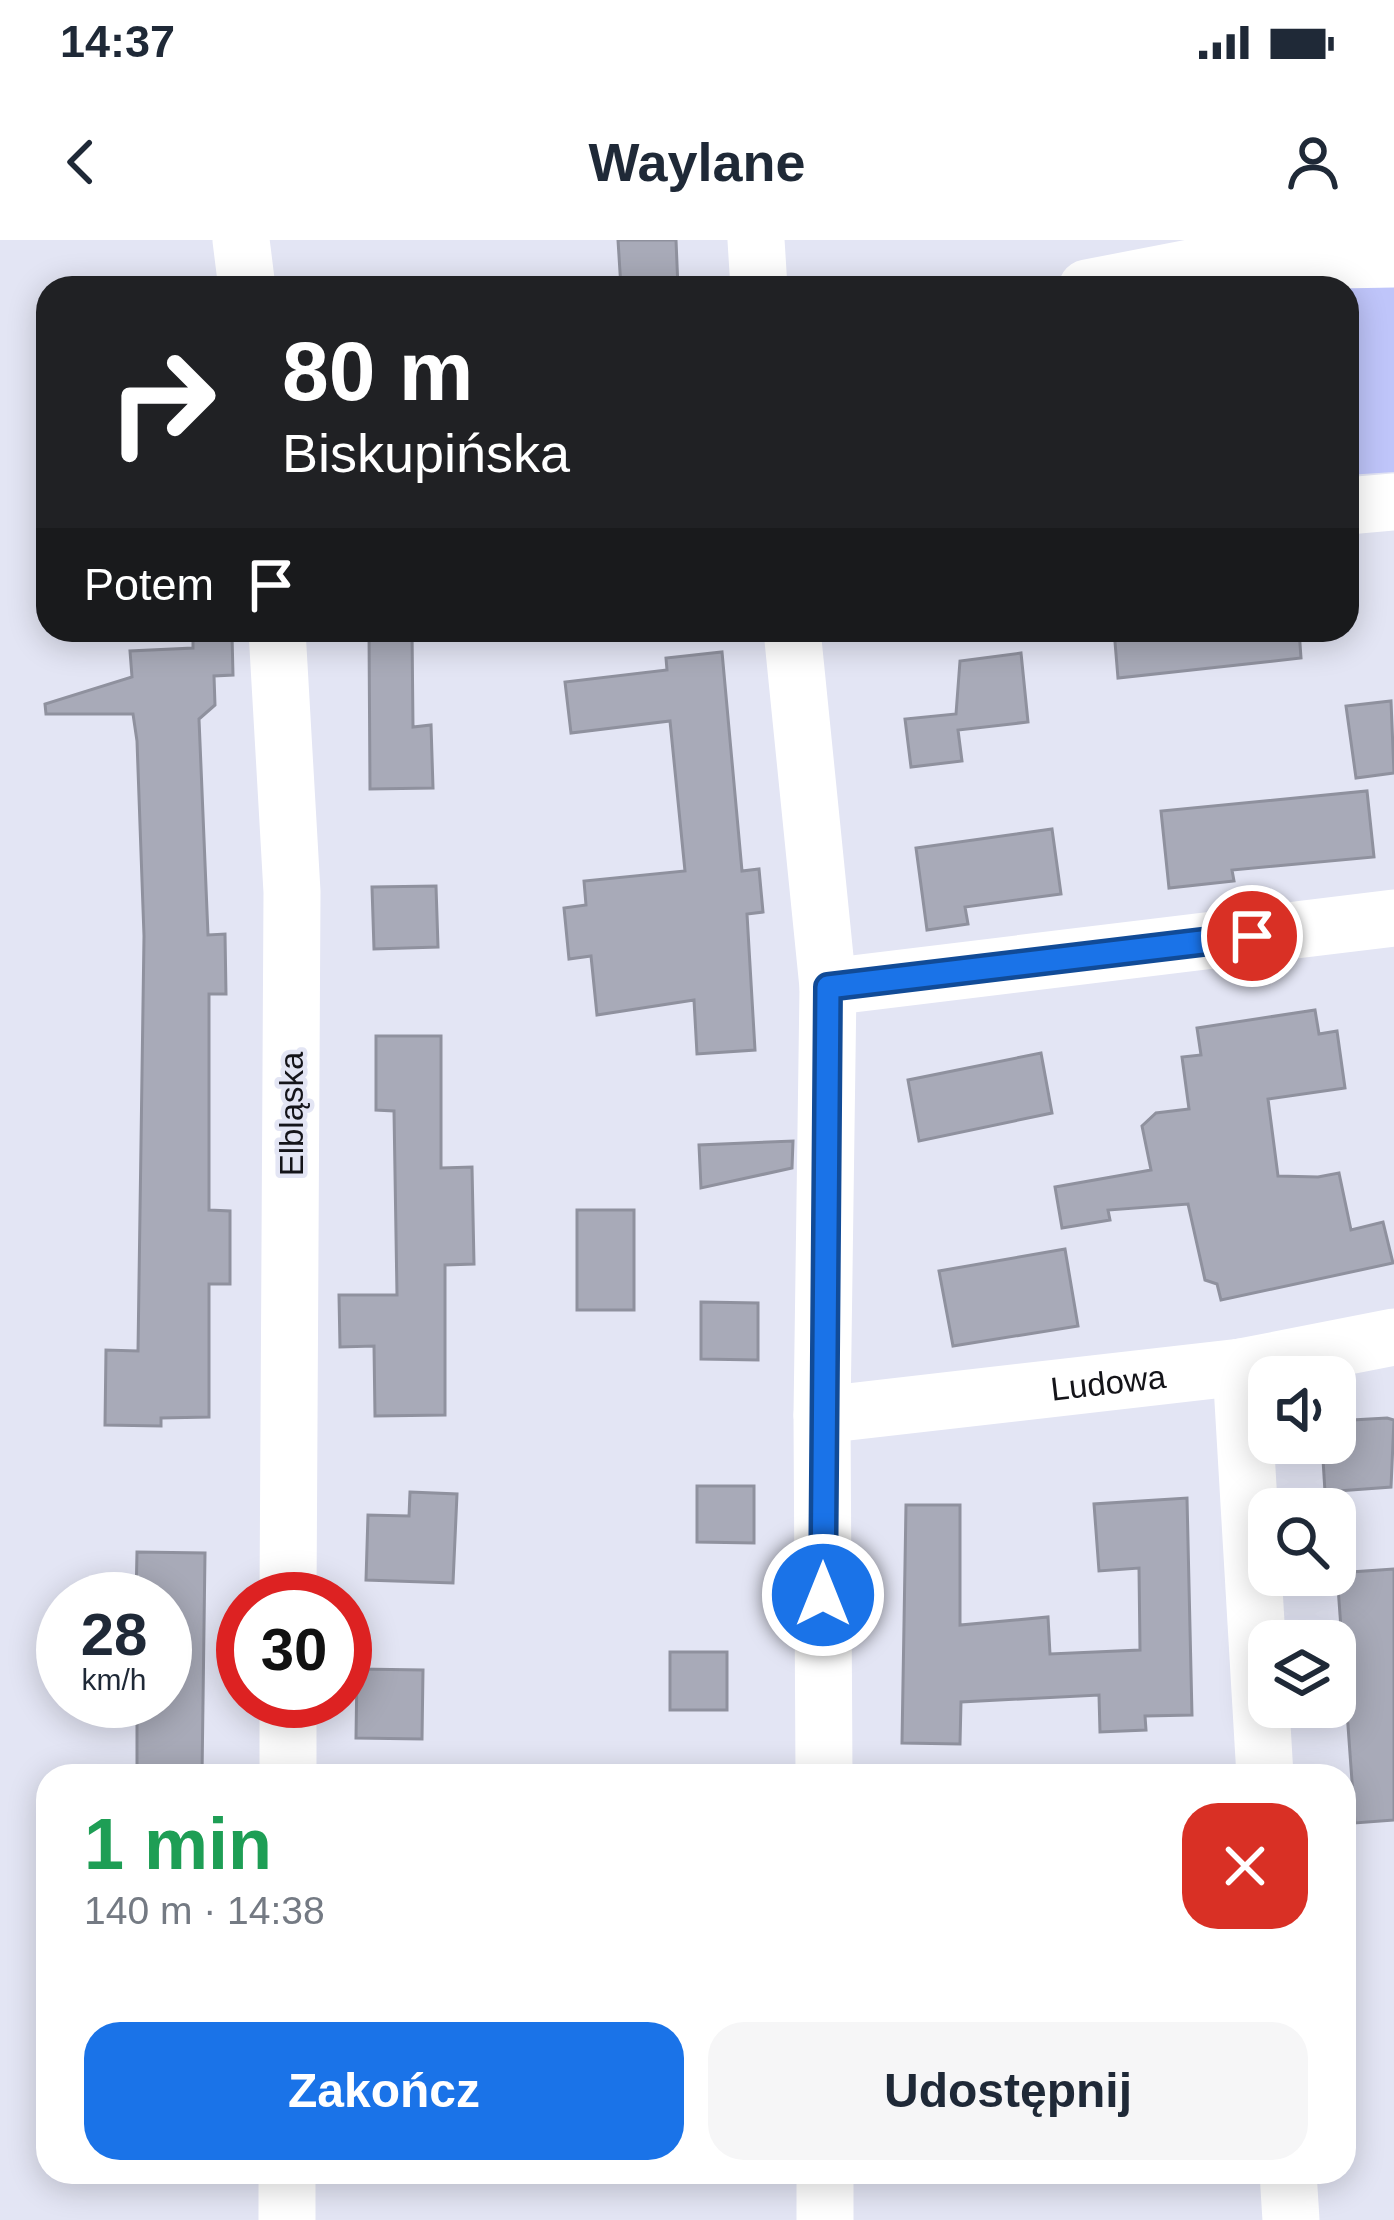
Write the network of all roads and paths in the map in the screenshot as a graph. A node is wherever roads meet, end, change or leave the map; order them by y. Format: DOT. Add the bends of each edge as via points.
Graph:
graph roads {
  1 [pos="241,240"];
  2 [pos="756,240"];
  3 [pos="1394,259"];
  4 [pos="246,276"];
  5 [pos="758,276"];
  6 [pos="1149,276"];
  7 [pos="1394,502"];
  8 [pos="1359,505"];
  9 [pos="278,642"];
  10 [pos="793,642"];
  11 [pos="1394,919"];
  12 [pos="828,987"];
  13 [pos="1394,1337"];
  14 [pos="1241,1367"];
  15 [pos="822,1415"];
  16 [pos="287,1572"];
  17 [pos="287,1728"];
  18 [pos="287,1764"];
  19 [pos="824,1764"];
  20 [pos="1263,1764"];
  21 [pos="287,2184"];
  22 [pos="825,2184"];
  23 [pos="1289,2184"];
  24 [pos="287,2220"];
  25 [pos="825,2220"];
  26 [pos="1291,2220"];
  1 -- 4 [label="street"];
  2 -- 5 [label="street"];
  3 -- 6 [label="street" via="1221,262"];
  7 -- 8 [label="street"];
  9 -- 16 [label="street, Elbląska" via="292,892"];
  10 -- 12 [label="street"];
  11 -- 12 [label="street"];
  12 -- 15 [label="street"];
  13 -- 14 [label="street, Ludowa"];
  14 -- 15 [label="street, Ludowa"];
  14 -- 20 [label="street"];
  15 -- 19 [label="street"];
  17 -- 18 [label="street"];
  21 -- 24 [label="street"];
  22 -- 25 [label="street"];
  23 -- 26 [label="street"];
}
